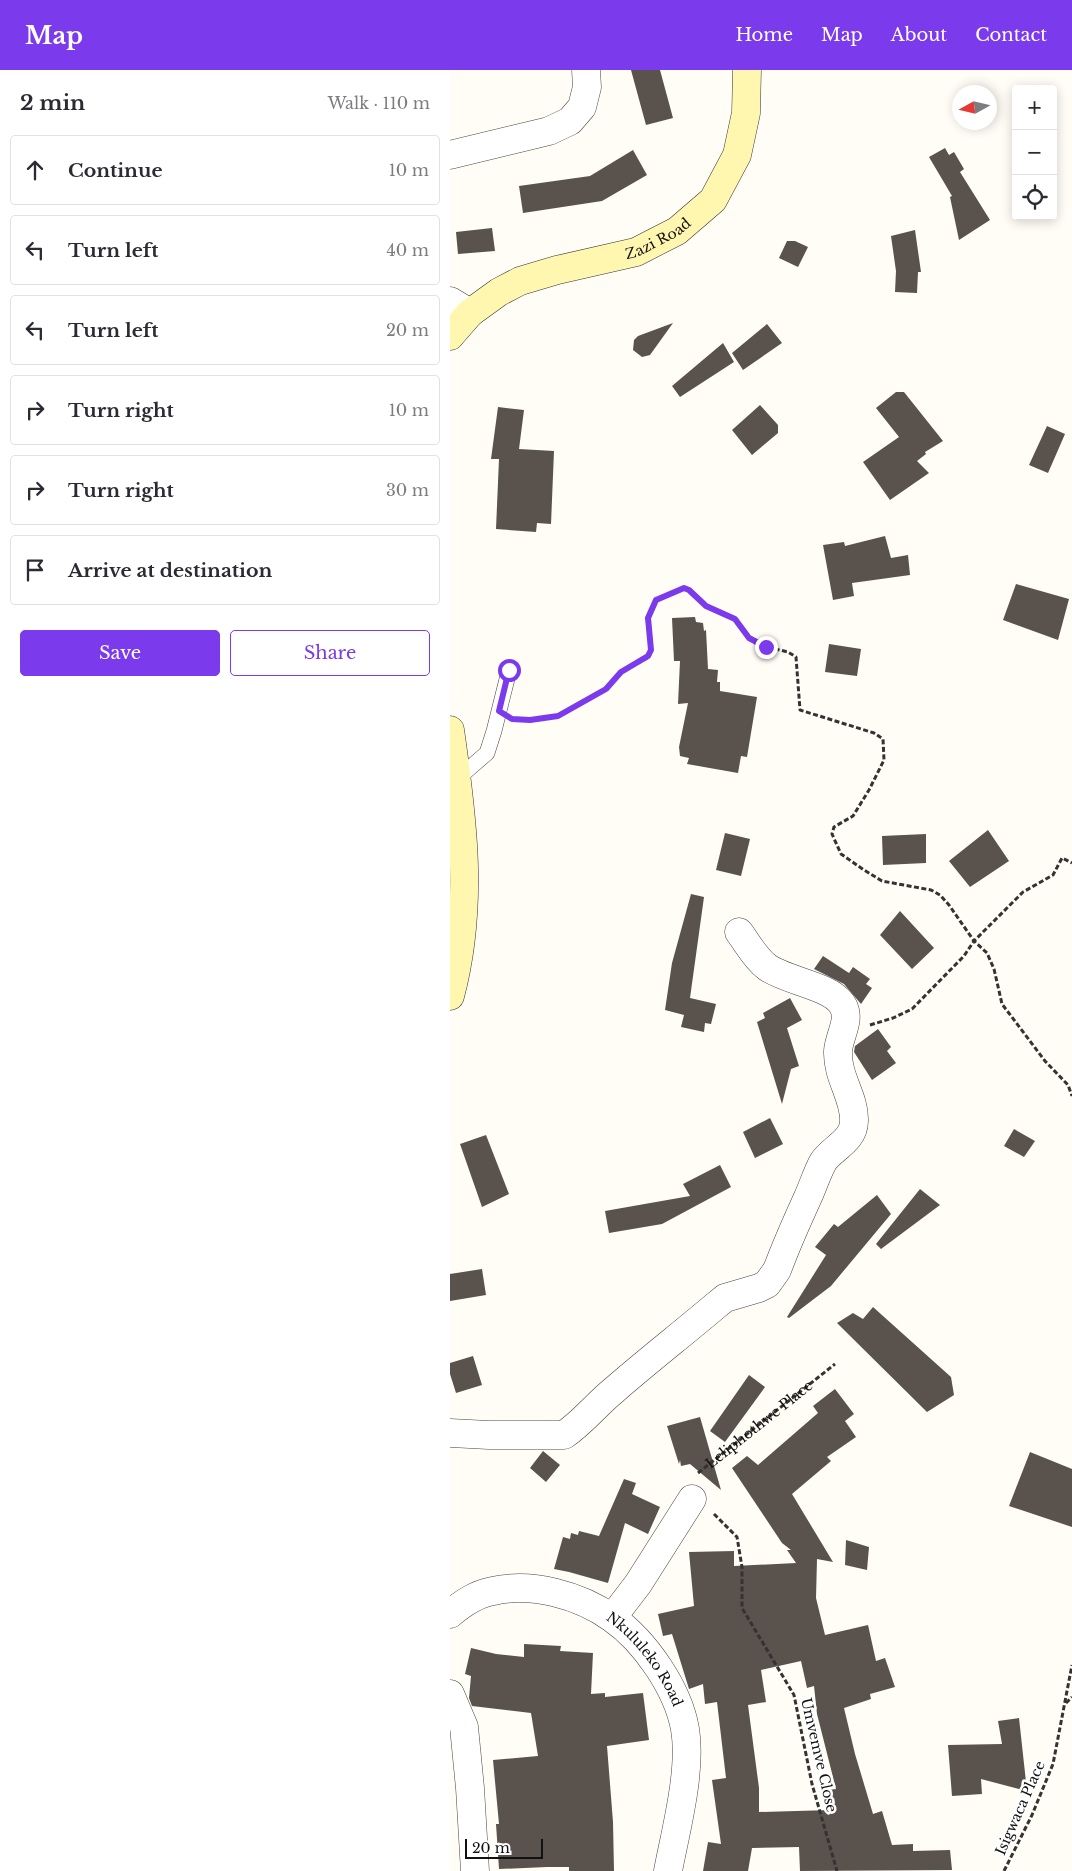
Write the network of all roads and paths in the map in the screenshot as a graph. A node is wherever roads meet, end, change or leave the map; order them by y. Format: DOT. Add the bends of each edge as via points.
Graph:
graph roads {
  1 [pos="586,70"];
  2 [pos="747,70"];
  3 [pos="450,155"];
  4 [pos="460,307"];
  5 [pos="450,336"];
  6 [pos="509,670"];
  7 [pos="499,711"];
  8 [pos="450,730"];
  9 [pos="457,780"];
  10 [pos="1072,862"];
  11 [pos="739,932"];
  12 [pos="974,941"];
  13 [pos="450,996"];
  14 [pos="843,1031"];
  15 [pos="1072,1096"];
  16 [pos="835,1364"];
  17 [pos="450,1432"];
  18 [pos="692,1499"];
  19 [pos="450,1614"];
  20 [pos="612,1618"];
  21 [pos="1072,1665"];
  22 [pos="450,1694"];
  23 [pos="1072,1697"];
  24 [pos="1065,1704"];
  25 [pos="474,1871"];
  26 [pos="668,1871"];
  27 [pos="837,1871"];
  28 [pos="1004,1871"];
  1 -- 3 [label="street" via="587,87 582,107 570,121 549,131"];
  2 -- 4 [label="street, Zazi Road" via="746,114 736,156 713,200 677,232 636,252 520,281"];
  4 -- 5 [label="street, Zazi Road"];
  6 -- 7 [label="lane"];
  7 -- 9 [label="lane" via="487,752"];
  7 -- 12 [label="path" via="512,719 558,716 606,689 621,672 648,656 651,650 648,618 656,600 684,588 689,590 706,606 735,619 749,638 758,644 796,657 800,710 874,733 883,739 884,760 853,816 834,828 834,843 841,854 882,881 917,886 940,895"];
  8 -- 9 [label="street"];
  9 -- 13 [label="street" via="465,882 461,942"];
  10 -- 12 [label="path" via="1062,858 1054,874 1023,892"];
  11 -- 14 [label="street" via="756,958 768,968 826,992 841,1002 846,1017"];
  12 -- 14 [label="path" via="964,956 912,1009 866,1027"];
  12 -- 15 [label="path" via="987,953 1002,1004 1045,1061 1068,1085"];
  14 -- 17 [label="street" via="838,1059 852,1104 854,1122 850,1136 824,1161 777,1270 767,1284 725,1298 564,1435"];
  16 -- 18 [label="path, Leliphothwe Place" via="696,1475"];
  18 -- 20 [label="street"];
  18 -- 27 [label="path, Umvemve Close" via="706,1506 738,1538 742,1608 794,1695 812,1784"];
  19 -- 20 [label="street, Nkululeko Road" via="467,1600 493,1590 533,1589 560,1594"];
  20 -- 26 [label="street, Nkululeko Road" via="644,1647 664,1675 678,1702 685,1730 687,1766"];
  21 -- 24 [label="path, Isigwaca Place"];
  22 -- 25 [label="street" via="464,1727"];
  23 -- 24 [label="path"];
  24 -- 28 [label="path, Isigwaca Place" via="1053,1764"];
}
